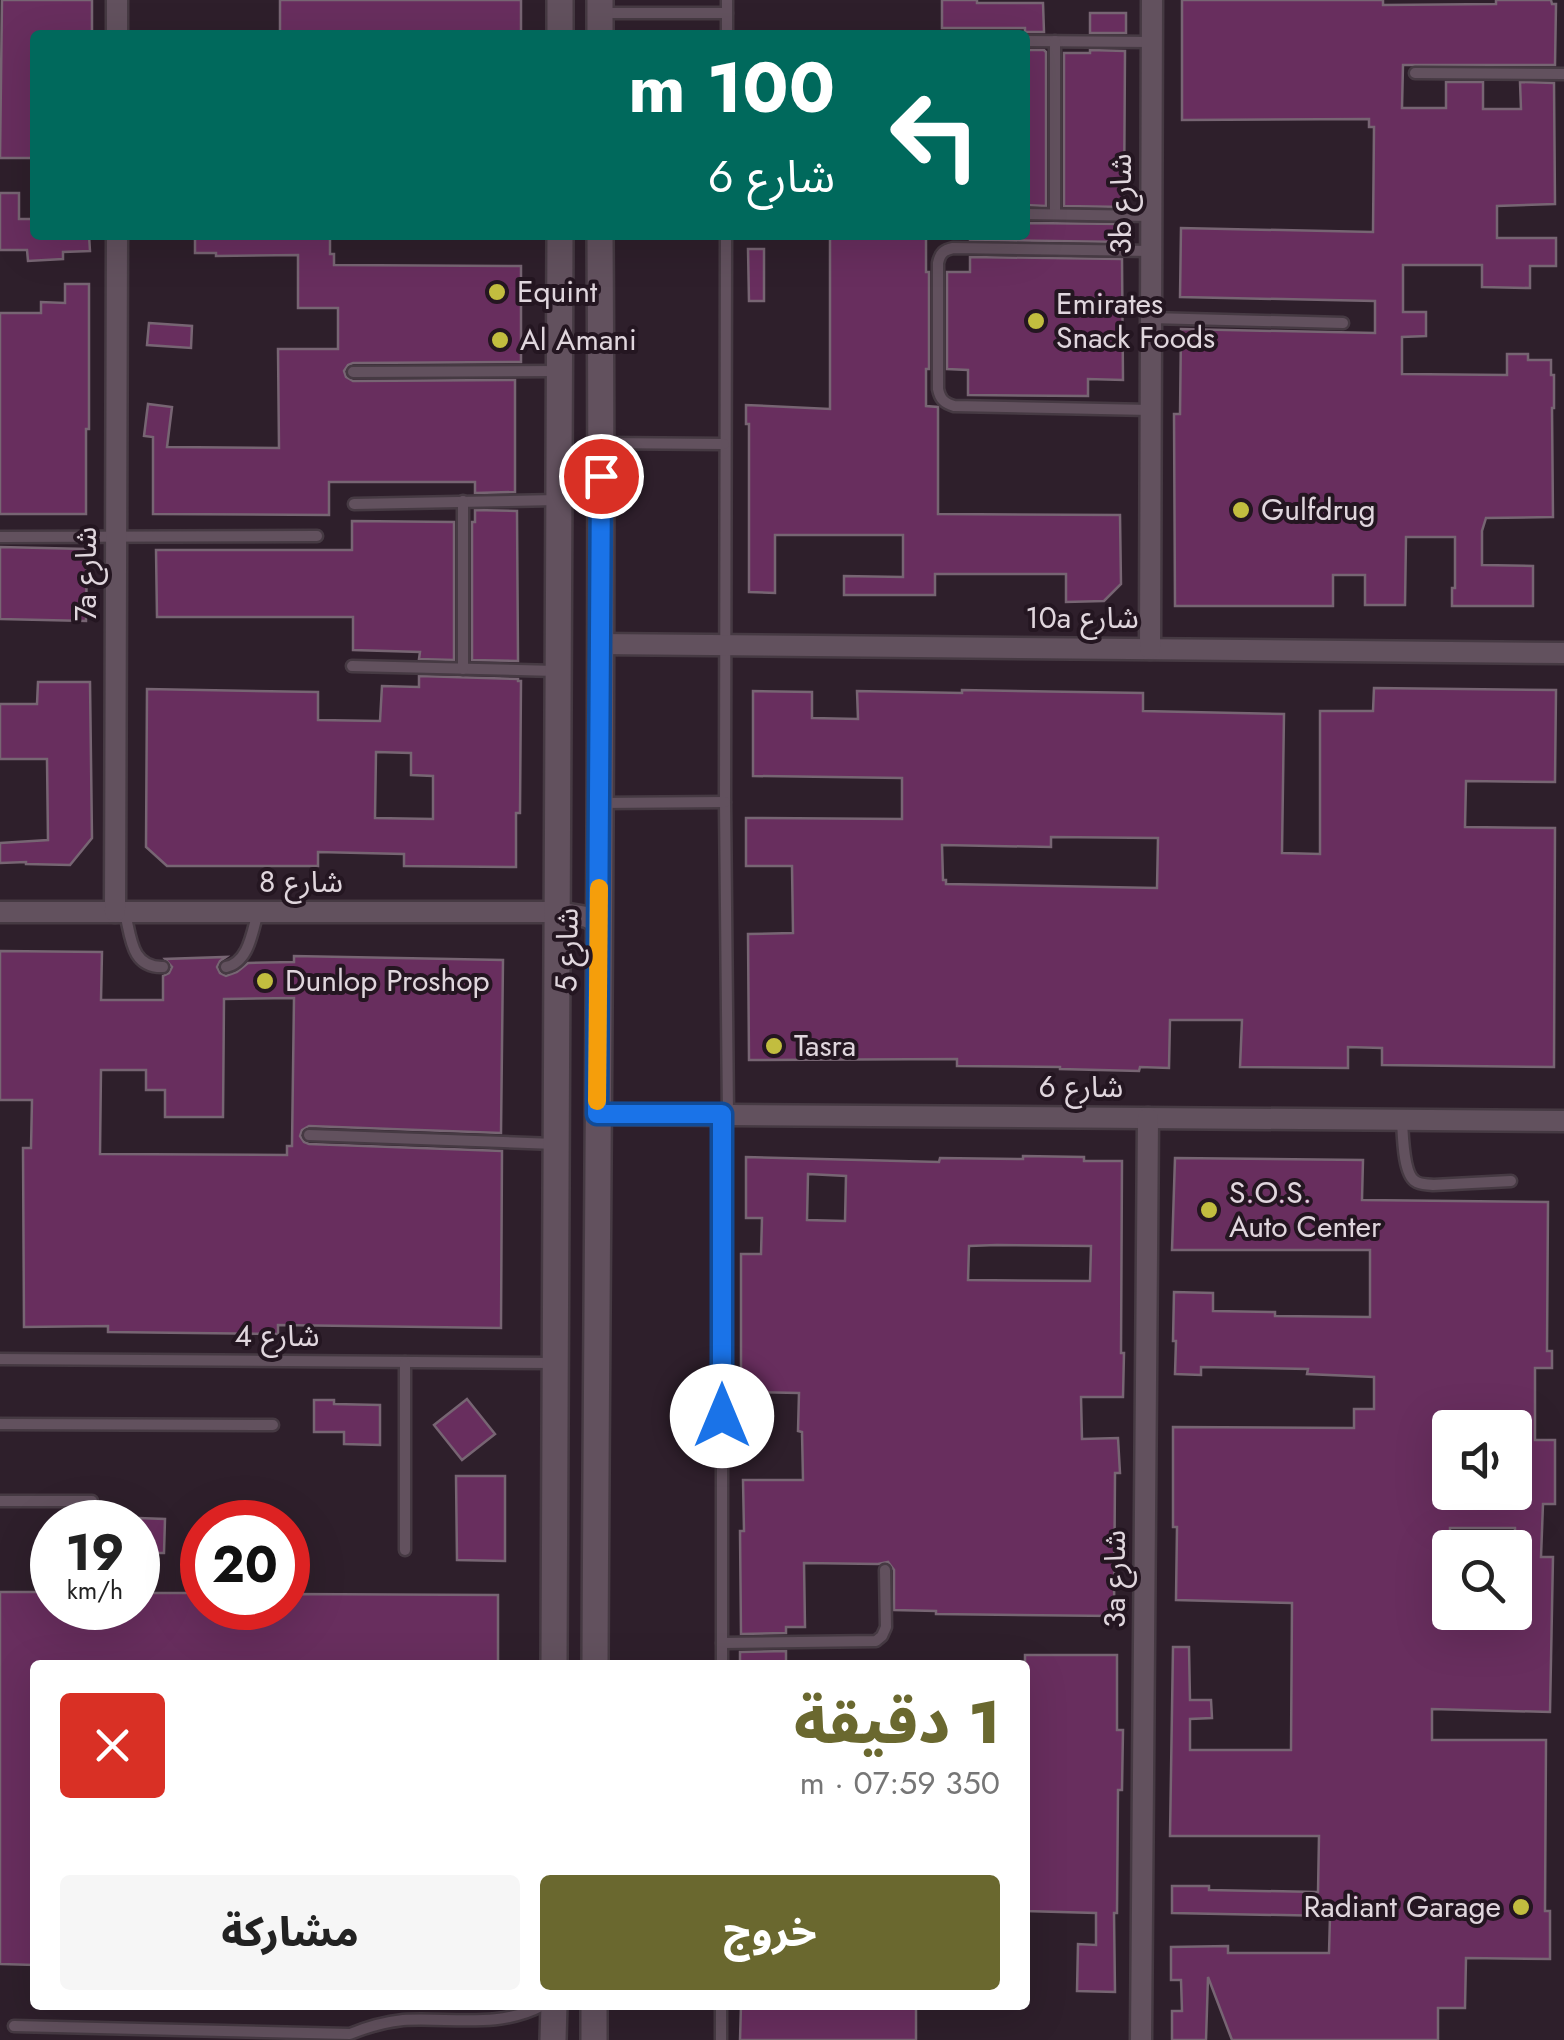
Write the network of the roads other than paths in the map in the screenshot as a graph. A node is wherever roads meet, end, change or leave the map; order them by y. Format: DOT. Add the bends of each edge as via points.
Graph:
graph roads {
  1 [pos="117,0"];
  2 [pos="560,0"];
  3 [pos="727,0"];
  4 [pos="1152,0"];
  5 [pos="727,13"];
  6 [pos="600,16"];
  7 [pos="117,30"];
  8 [pos="560,30"];
  9 [pos="727,30"];
  10 [pos="1030,41"];
  11 [pos="1055,42"];
  12 [pos="1152,42"];
  13 [pos="1415,73"];
  14 [pos="1564,74"];
  15 [pos="1030,214"];
  16 [pos="1055,214"];
  17 [pos="1151,216"];
  18 [pos="117,240"];
  19 [pos="560,240"];
  20 [pos="600,240"];
  21 [pos="726,240"];
  22 [pos="1151,251"];
  23 [pos="1150,318"];
  24 [pos="1343,323"];
  25 [pos="560,371"];
  26 [pos="353,372"];
  27 [pos="1150,410"];
  28 [pos="601,443"];
  29 [pos="724,444"];
  30 [pos="558,500"];
  31 [pos="463,502"];
  32 [pos="354,504"];
  33 [pos="0,536"];
  34 [pos="116,536"];
  35 [pos="318,536"];
  36 [pos="599,644"];
  37 [pos="725,645"];
  38 [pos="1150,649"];
  39 [pos="1564,653"];
  40 [pos="352,666"];
  41 [pos="463,668"];
  42 [pos="558,671"];
  43 [pos="599,802"];
  44 [pos="724,802"];
  45 [pos="0,912"];
  46 [pos="120,912"];
  47 [pos="258,912"];
  48 [pos="558,912"];
  49 [pos="600,924"];
  50 [pos="163,967"];
  51 [pos="226,967"];
  52 [pos="597,1114"];
  53 [pos="725,1115"];
  54 [pos="1148,1118"];
  55 [pos="1402,1120"];
  56 [pos="1564,1121"];
  57 [pos="309,1135"];
  58 [pos="556,1144"];
  59 [pos="1511,1181"];
  60 [pos="0,1359"];
  61 [pos="404,1362"];
  62 [pos="554,1364"];
  63 [pos="0,1424"];
  64 [pos="273,1425"];
  65 [pos="0,1501"];
  66 [pos="30,1501"];
  67 [pos="405,1550"];
  68 [pos="885,1570"];
  69 [pos="722,1642"];
  70 [pos="554,1660"];
  71 [pos="595,1660"];
  72 [pos="722,1660"];
  73 [pos="530,2010"];
  74 [pos="554,2010"];
  75 [pos="594,2010"];
  76 [pos="721,2010"];
  77 [pos="14,2026"];
  78 [pos="354,2037"];
  79 [pos="553,2040"];
  80 [pos="594,2040"];
  81 [pos="721,2040"];
  82 [pos="1141,2040"];
  1 -- 7 [label="street"];
  2 -- 8 [label="street"];
  3 -- 5 [label="lane"];
  4 -- 12 [label="street, 3b شارع"];
  5 -- 6 [label="lane"];
  5 -- 9 [label="lane"];
  10 -- 11 [label="lane"];
  11 -- 12 [label="lane"];
  11 -- 16 [label="lane"];
  12 -- 17 [label="street, 3b شارع"];
  13 -- 14 [label="lane"];
  15 -- 16 [label="lane"];
  16 -- 17 [label="lane"];
  17 -- 22 [label="street, 3b شارع"];
  18 -- 34 [label="street, 7a شارع"];
  19 -- 25 [label="street, شارع 5"];
  20 -- 28 [label="street, شارع 5"];
  21 -- 29 [label="lane"];
  22 -- 23 [label="street, 3b شارع"];
  22 -- 27 [label="lane" via="954,248 938,263 938,371 946,404"];
  23 -- 24 [label="lane"];
  23 -- 27 [label="street, 3b شارع"];
  25 -- 26 [label="lane"];
  25 -- 30 [label="street, شارع 5"];
  27 -- 38 [label="street, 3b شارع"];
  28 -- 29 [label="lane"];
  28 -- 36 [label="street, شارع 5"];
  29 -- 37 [label="lane"];
  30 -- 31 [label="lane"];
  30 -- 42 [label="street, شارع 5"];
  31 -- 32 [label="lane"];
  31 -- 41 [label="lane"];
  33 -- 34 [label="lane"];
  34 -- 35 [label="lane"];
  34 -- 46 [label="street, 7a شارع"];
  36 -- 37 [label="street, 10a شارع"];
  36 -- 43 [label="street, شارع 5"];
  37 -- 38 [label="street, 10a شارع"];
  37 -- 44 [label="lane"];
  38 -- 39 [label="street, 10a شارع"];
  40 -- 41 [label="lane"];
  41 -- 42 [label="lane"];
  42 -- 48 [label="street, شارع 5"];
  43 -- 44 [label="lane"];
  43 -- 49 [label="street, شارع 5"];
  44 -- 53 [label="lane"];
  45 -- 46 [label="street, شارع 8"];
  46 -- 47 [label="street, شارع 8"];
  46 -- 50 [label="lane" via="137,956 151,968"];
  47 -- 48 [label="street, شارع 8"];
  47 -- 51 [label="lane" via="242,960"];
  48 -- 49 [label="street, شارع 8"];
  48 -- 58 [label="street, شارع 5"];
  49 -- 52 [label="street, شارع 5"];
  52 -- 53 [label="street, شارع 6"];
  52 -- 71 [label="street, شارع 5"];
  53 -- 54 [label="street, شارع 6"];
  53 -- 69 [label="lane"];
  54 -- 55 [label="street, شارع 6"];
  54 -- 82 [label="street, 3a شارع"];
  55 -- 56 [label="street, شارع 6"];
  55 -- 59 [label="lane" via="1412,1180"];
  57 -- 58 [label="lane"];
  58 -- 62 [label="street, شارع 5"];
  60 -- 61 [label="lane, شارع 4"];
  61 -- 62 [label="lane, شارع 4"];
  61 -- 67 [label="lane"];
  62 -- 70 [label="street, شارع 5"];
  63 -- 64 [label="lane"];
  65 -- 66 [label="lane"];
  68 -- 69 [label="lane" via="886,1627 876,1641"];
  69 -- 72 [label="lane"];
  73 -- 78 [label="lane" via="494,2020 388,2022"];
  74 -- 79 [label="street"];
  75 -- 80 [label="street"];
  76 -- 81 [label="lane"];
  77 -- 78 [label="lane"];
}
